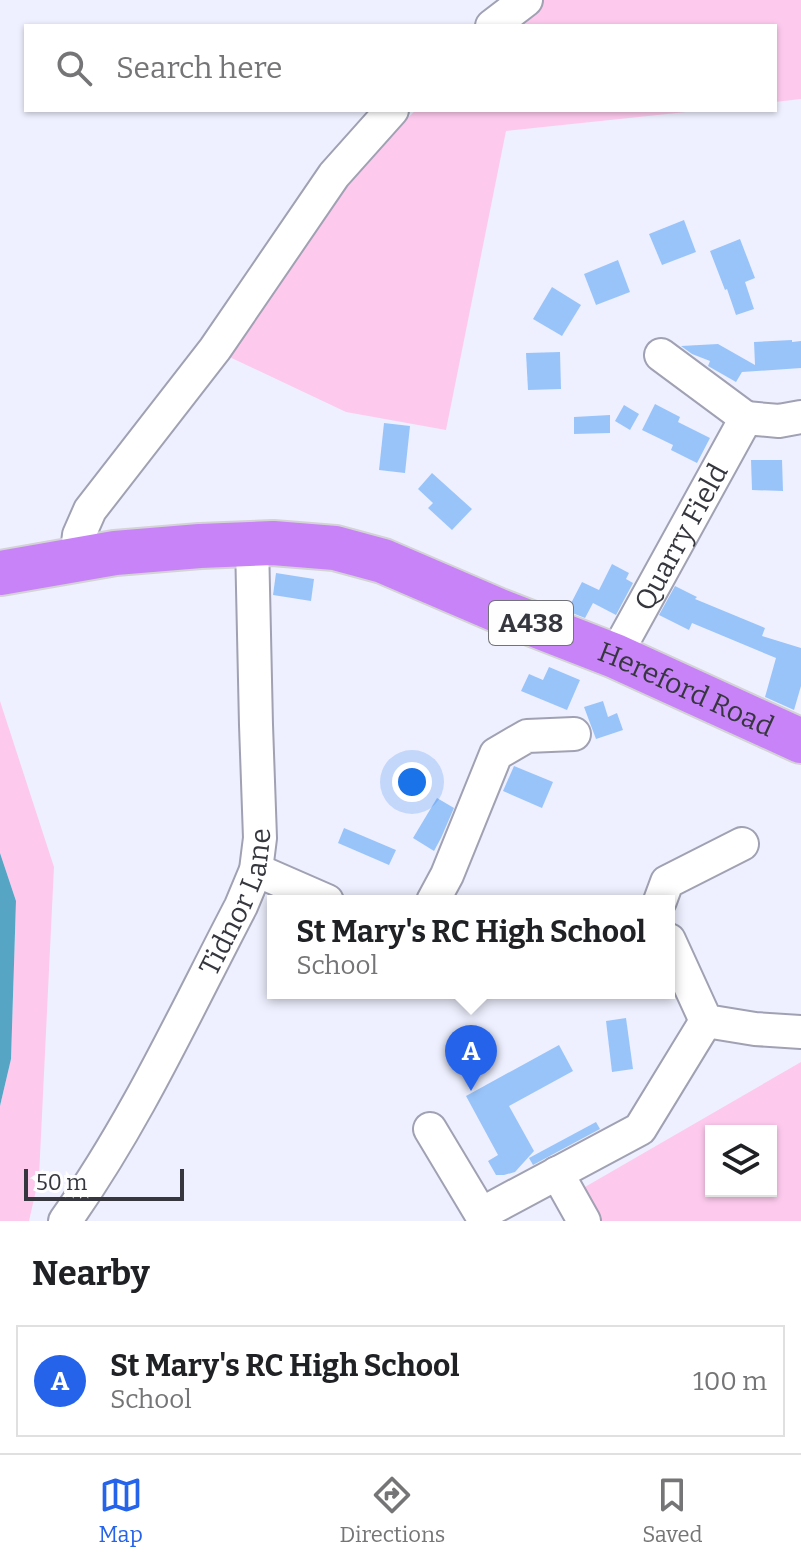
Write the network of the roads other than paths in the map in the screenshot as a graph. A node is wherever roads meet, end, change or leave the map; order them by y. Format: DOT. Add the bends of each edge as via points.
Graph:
graph roads {
  1 [pos="526,0"];
  2 [pos="495,24"];
  3 [pos="390,112"];
  4 [pos="661,355"];
  5 [pos="801,417"];
  6 [pos="746,418"];
  7 [pos="252,543"];
  8 [pos="76,560"];
  9 [pos="0,573"];
  10 [pos="615,656"];
  11 [pos="574,734"];
  12 [pos="801,741"];
  13 [pos="742,844"];
  14 [pos="256,870"];
  15 [pos="313,895"];
  16 [pos="436,895"];
  17 [pos="662,895"];
  18 [pos="675,953"];
  19 [pos="706,1021"];
  20 [pos="801,1032"];
  21 [pos="430,1129"];
  22 [pos="557,1173"];
  23 [pos="65,1221"];
  24 [pos="584,1221"];
  1 -- 2 [label="street"];
  3 -- 8 [label="street" via="334,175 215,349 90,510"];
  4 -- 6 [label="street"];
  5 -- 6 [label="street"];
  6 -- 10 [label="street, Quarry Field"];
  7 -- 8 [label="highway, A438"];
  7 -- 10 [label="highway, Hereford Road / A438" via="335,548 383,561"];
  7 -- 14 [label="street, Tidnor Lane" via="260,838"];
  8 -- 9 [label="highway, A438"];
  10 -- 12 [label="highway, Hereford Road / A438"];
  11 -- 16 [label="street" via="527,736 496,754"];
  13 -- 17 [label="street" via="667,882"];
  14 -- 15 [label="street"];
  14 -- 23 [label="street, Tidnor Lane" via="131,1119"];
  18 -- 19 [label="street"];
  19 -- 20 [label="street"];
  19 -- 22 [label="street" via="640,1129"];
  21 -- 22 [label="street" via="481,1214"];
  22 -- 24 [label="street"];
}
